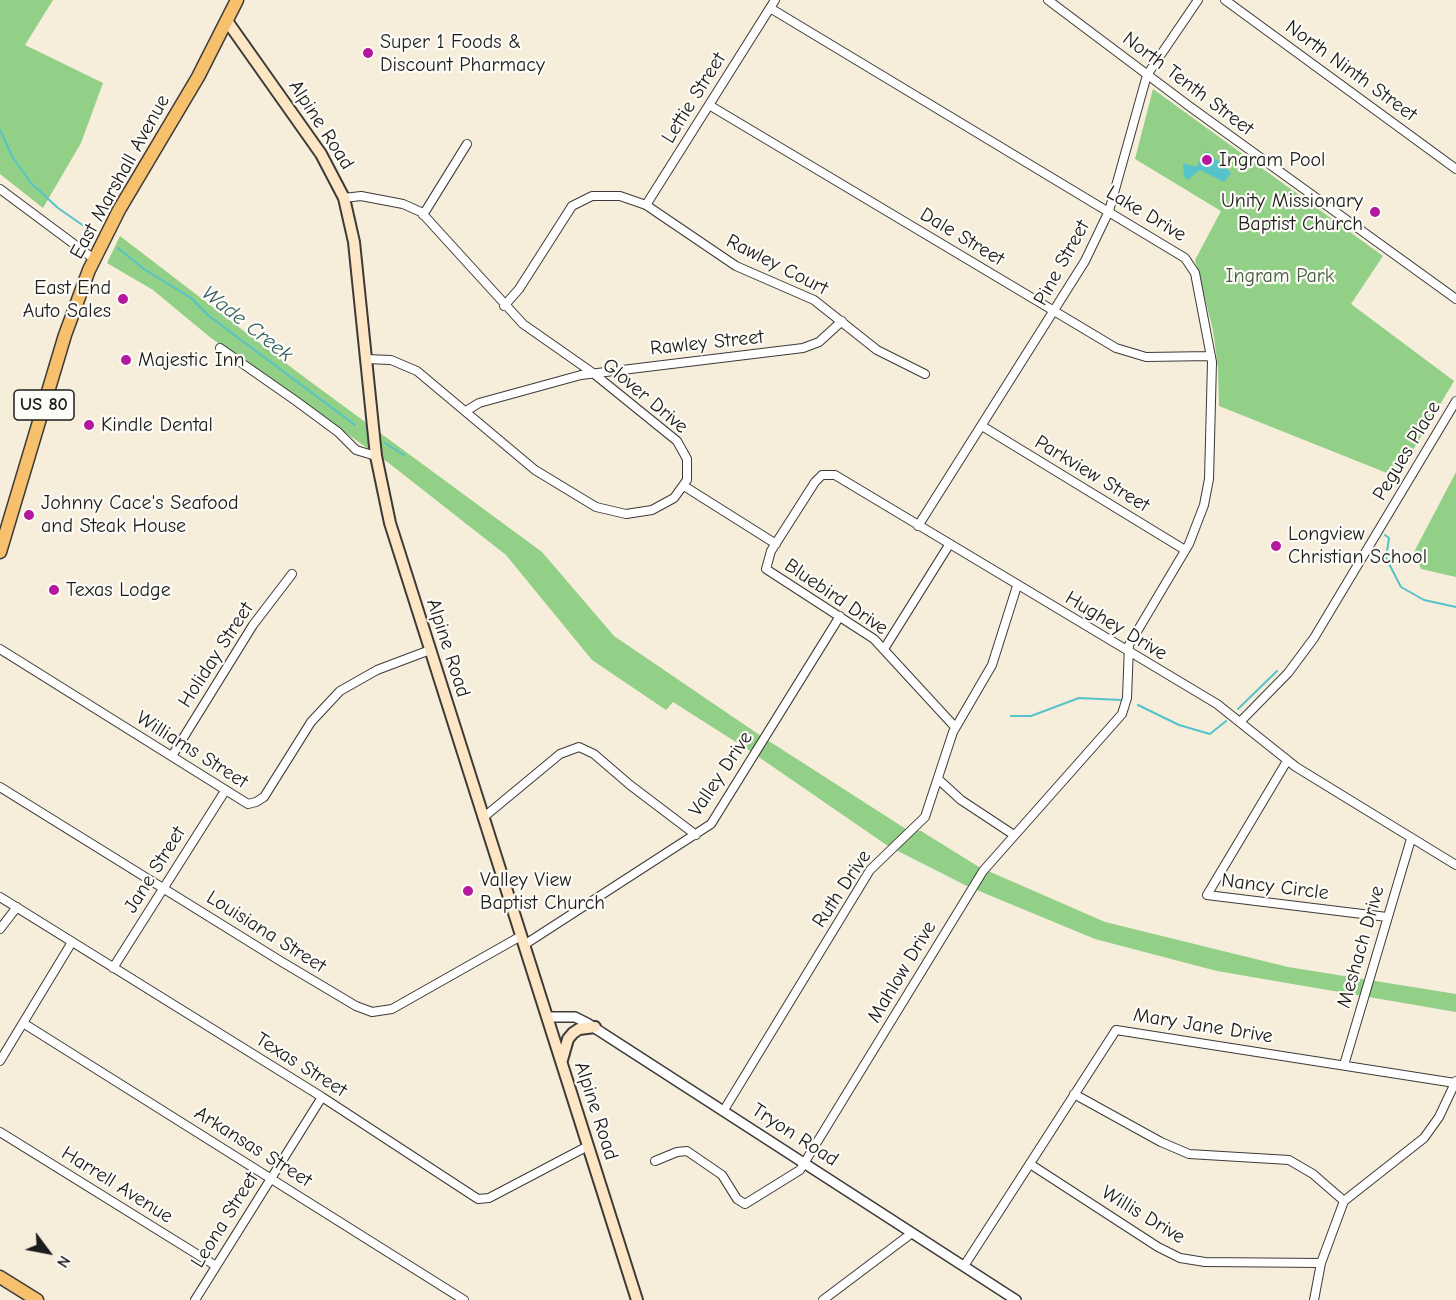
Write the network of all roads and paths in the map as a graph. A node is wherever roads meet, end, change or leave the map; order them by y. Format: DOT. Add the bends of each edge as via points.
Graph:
graph roads {
  1 [pos="237,0"];
  2 [pos="775,0"];
  3 [pos="1048,0"];
  4 [pos="1198,0"];
  5 [pos="1226,0"];
  6 [pos="770,8"];
  7 [pos="227,21"];
  8 [pos="1147,75"];
  9 [pos="709,105"];
  10 [pos="467,144"];
  11 [pos="1456,169"];
  12 [pos="0,189"];
  13 [pos="344,198"];
  14 [pos="645,205"];
  15 [pos="1109,211"];
  16 [pos="423,214"];
  17 [pos="94,260"];
  18 [pos="1456,298"];
  19 [pos="504,306"];
  20 [pos="1054,311"];
  21 [pos="842,321"];
  22 [pos="220,348"];
  23 [pos="1211,356"];
  24 [pos="366,359"];
  25 [pos="593,373"];
  26 [pos="925,374"];
  27 [pos="1456,401"];
  28 [pos="466,411"];
  29 [pos="982,426"];
  30 [pos="376,456"];
  31 [pos="684,486"];
  32 [pos="918,526"];
  33 [pos="776,544"];
  34 [pos="950,545"];
  35 [pos="1185,550"];
  36 [pos="0,552"];
  37 [pos="292,574"];
  38 [pos="1017,586"];
  39 [pos="840,616"];
  40 [pos="0,649"];
  41 [pos="884,649"];
  42 [pos="430,650"];
  43 [pos="1127,651"];
  44 [pos="1240,722"];
  45 [pos="955,727"];
  46 [pos="172,756"];
  47 [pos="1287,761"];
  48 [pos="938,779"];
  49 [pos="0,787"];
  50 [pos="225,791"];
  51 [pos="484,818"];
  52 [pos="696,835"];
  53 [pos="1014,835"];
  54 [pos="1411,839"];
  55 [pos="1456,865"];
  56 [pos="164,888"];
  57 [pos="0,897"];
  58 [pos="17,907"];
  59 [pos="1388,917"];
  60 [pos="0,929"];
  61 [pos="523,941"];
  62 [pos="72,942"];
  63 [pos="113,968"];
  64 [pos="547,1017"];
  65 [pos="23,1023"];
  66 [pos="594,1027"];
  67 [pos="0,1061"];
  68 [pos="562,1063"];
  69 [pos="1344,1065"];
  70 [pos="1456,1082"];
  71 [pos="1074,1094"];
  72 [pos="322,1097"];
  73 [pos="724,1110"];
  74 [pos="0,1132"];
  75 [pos="588,1146"];
  76 [pos="655,1161"];
  77 [pos="806,1163"];
  78 [pos="1030,1164"];
  79 [pos="272,1178"];
  80 [pos="1344,1201"];
  81 [pos="912,1233"];
  82 [pos="1321,1263"];
  83 [pos="216,1266"];
  84 [pos="964,1266"];
  85 [pos="0,1277"];
  86 [pos="37,1300"];
  87 [pos="195,1300"];
  88 [pos="464,1300"];
  89 [pos="637,1300"];
  90 [pos="823,1300"];
  91 [pos="1016,1300"];
  92 [pos="1314,1300"];
  1 -- 7 [label="main road, East Marshall Avenue / US 80"];
  2 -- 6 [label="street"];
  3 -- 8 [label="street, North Tenth Street"];
  4 -- 8 [label="street, Pine Street"];
  5 -- 11 [label="street, North Ninth Street"];
  6 -- 9 [label="street, Lettie Street"];
  6 -- 15 [label="street, Lake Drive"];
  7 -- 13 [label="main road, Alpine Road" via="321,154"];
  7 -- 17 [label="main road, East Marshall Avenue / US 80"];
  8 -- 15 [label="street, Pine Street"];
  8 -- 18 [label="street, North Tenth Street"];
  9 -- 14 [label="street, Lettie Street"];
  9 -- 20 [label="street, Dale Street"];
  10 -- 16 [label="street"];
  12 -- 17 [label="street"];
  13 -- 16 [label="street, Glover Drive" via="361,196 403,204"];
  13 -- 24 [label="main road, Alpine Road" via="354,242"];
  14 -- 19 [label="street, Rawley Court" via="610,195 592,196 576,203"];
  14 -- 21 [label="street, Rawley Court" via="731,263 810,298"];
  15 -- 20 [label="street, Pine Street" via="1085,261"];
  15 -- 23 [label="street, Lake Drive" via="1190,263"];
  16 -- 19 [label="street, Glover Drive"];
  17 -- 36 [label="main road, East Marshall Avenue / US 80" via="68,324"];
  19 -- 25 [label="street, Glover Drive" via="529,329"];
  20 -- 23 [label="street, Dale Street" via="1131,354"];
  20 -- 29 [label="street, Pine Street"];
  21 -- 25 [label="street, Rawley Street" via="824,339 803,348"];
  21 -- 26 [label="street, Rawley Court" via="880,352"];
  22 -- 30 [label="street" via="296,401 359,452"];
  23 -- 35 [label="street, Lake Drive" via="1209,479 1200,515"];
  24 -- 28 [label="street" via="387,359 413,369"];
  24 -- 30 [label="main road, Alpine Road"];
  25 -- 28 [label="street, Rawley Street" via="479,403"];
  25 -- 31 [label="street, Glover Drive" via="681,446 688,465"];
  27 -- 44 [label="street, Pegues Place" via="1314,638 1288,674"];
  28 -- 31 [label="street" via="541,474 601,510 626,514 652,510 670,501"];
  29 -- 32 [label="street, Pine Street"];
  29 -- 35 [label="street, Parkview Street"];
  30 -- 42 [label="main road, Alpine Road" via="393,535"];
  31 -- 33 [label="street, Bluebird Drive"];
  32 -- 33 [label="street, Hughey Drive" via="835,475 825,474 815,482"];
  32 -- 34 [label="street, Hughey Drive"];
  33 -- 39 [label="street, Bluebird Drive" via="767,562 768,571"];
  34 -- 38 [label="street, Hughey Drive"];
  34 -- 41 [label="street"];
  35 -- 43 [label="street, Lake Drive"];
  37 -- 46 [label="street, Holiday Street" via="253,625"];
  38 -- 43 [label="street, Hughey Drive"];
  38 -- 45 [label="street, Ruth Drive" via="988,674"];
  39 -- 41 [label="street, Bluebird Drive"];
  39 -- 52 [label="street, Valley Drive" via="717,817"];
  40 -- 46 [label="street, Williams Street"];
  41 -- 45 [label="street, Bluebird Drive"];
  42 -- 50 [label="street, Williams Street" via="369,674 333,697 311,722 259,801 245,803"];
  42 -- 51 [label="main road, Alpine Road"];
  43 -- 44 [label="street, Hughey Drive"];
  43 -- 53 [label="street, Mahlow Drive" via="1127,698 1122,714"];
  44 -- 47 [label="street, Hughey Drive"];
  45 -- 48 [label="street, Ruth Drive"];
  46 -- 50 [label="street, Williams Street"];
  47 -- 54 [label="street, Hughey Drive"];
  47 -- 59 [label="street, Nancy Circle" via="1207,895"];
  48 -- 53 [label="street" via="961,800"];
  48 -- 73 [label="street, Ruth Drive" via="925,817 870,870"];
  49 -- 56 [label="street, Louisiana Street"];
  50 -- 56 [label="street, Jane Street"];
  51 -- 52 [label="street" via="560,754 579,747 598,757"];
  51 -- 61 [label="main road, Alpine Road"];
  52 -- 61 [label="street, Valley Drive"];
  53 -- 77 [label="street, Mahlow Drive" via="975,884"];
  54 -- 55 [label="street, Hughey Drive"];
  54 -- 59 [label="street, Meshach Drive"];
  56 -- 61 [label="street, Louisiana Street" via="282,962 372,1012 392,1010"];
  56 -- 63 [label="street, Jane Street"];
  57 -- 58 [label="street, Texas Street"];
  58 -- 60 [label="street"];
  58 -- 62 [label="street, Texas Street"];
  59 -- 69 [label="street, Meshach Drive"];
  61 -- 64 [label="main road, Alpine Road"];
  62 -- 63 [label="street, Texas Street"];
  62 -- 65 [label="street"];
  63 -- 72 [label="street, Texas Street"];
  64 -- 66 [label="street, Tryon Road" via="575,1017"];
  64 -- 68 [label="main road, Alpine Road"];
  65 -- 67 [label="street"];
  65 -- 79 [label="street, Arkansas Street"];
  66 -- 68 [label="main road" via="573,1033 564,1048"];
  66 -- 73 [label="street, Tryon Road"];
  68 -- 75 [label="main road, Alpine Road"];
  69 -- 70 [label="street, Mary Jane Drive"];
  69 -- 71 [label="street, Mary Jane Drive" via="1116,1030"];
  70 -- 80 [label="street" via="1439,1118 1424,1138"];
  71 -- 78 [label="street, Mary Jane Drive"];
  71 -- 80 [label="street" via="1177,1150 1207,1157 1289,1160 1313,1174"];
  72 -- 75 [label="street, Texas Street" via="480,1200"];
  72 -- 79 [label="street, Leona Street"];
  73 -- 77 [label="street, Tryon Road"];
  74 -- 83 [label="street, Harrell Avenue"];
  75 -- 89 [label="main road, Alpine Road"];
  76 -- 77 [label="street, Mahlow Drive" via="687,1151 722,1175 736,1199 745,1204"];
  77 -- 81 [label="street, Tryon Road"];
  78 -- 82 [label="street, Willis Drive" via="1180,1258 1204,1262"];
  78 -- 84 [label="street, Mary Jane Drive"];
  79 -- 83 [label="street, Leona Street"];
  79 -- 88 [label="street, Arkansas Street"];
  80 -- 82 [label="street"];
  81 -- 84 [label="street, Tryon Road"];
  81 -- 90 [label="street"];
  82 -- 92 [label="street"];
  83 -- 87 [label="street, Leona Street"];
  84 -- 91 [label="street, Tryon Road"];
  85 -- 86 [label="main road"];
}
